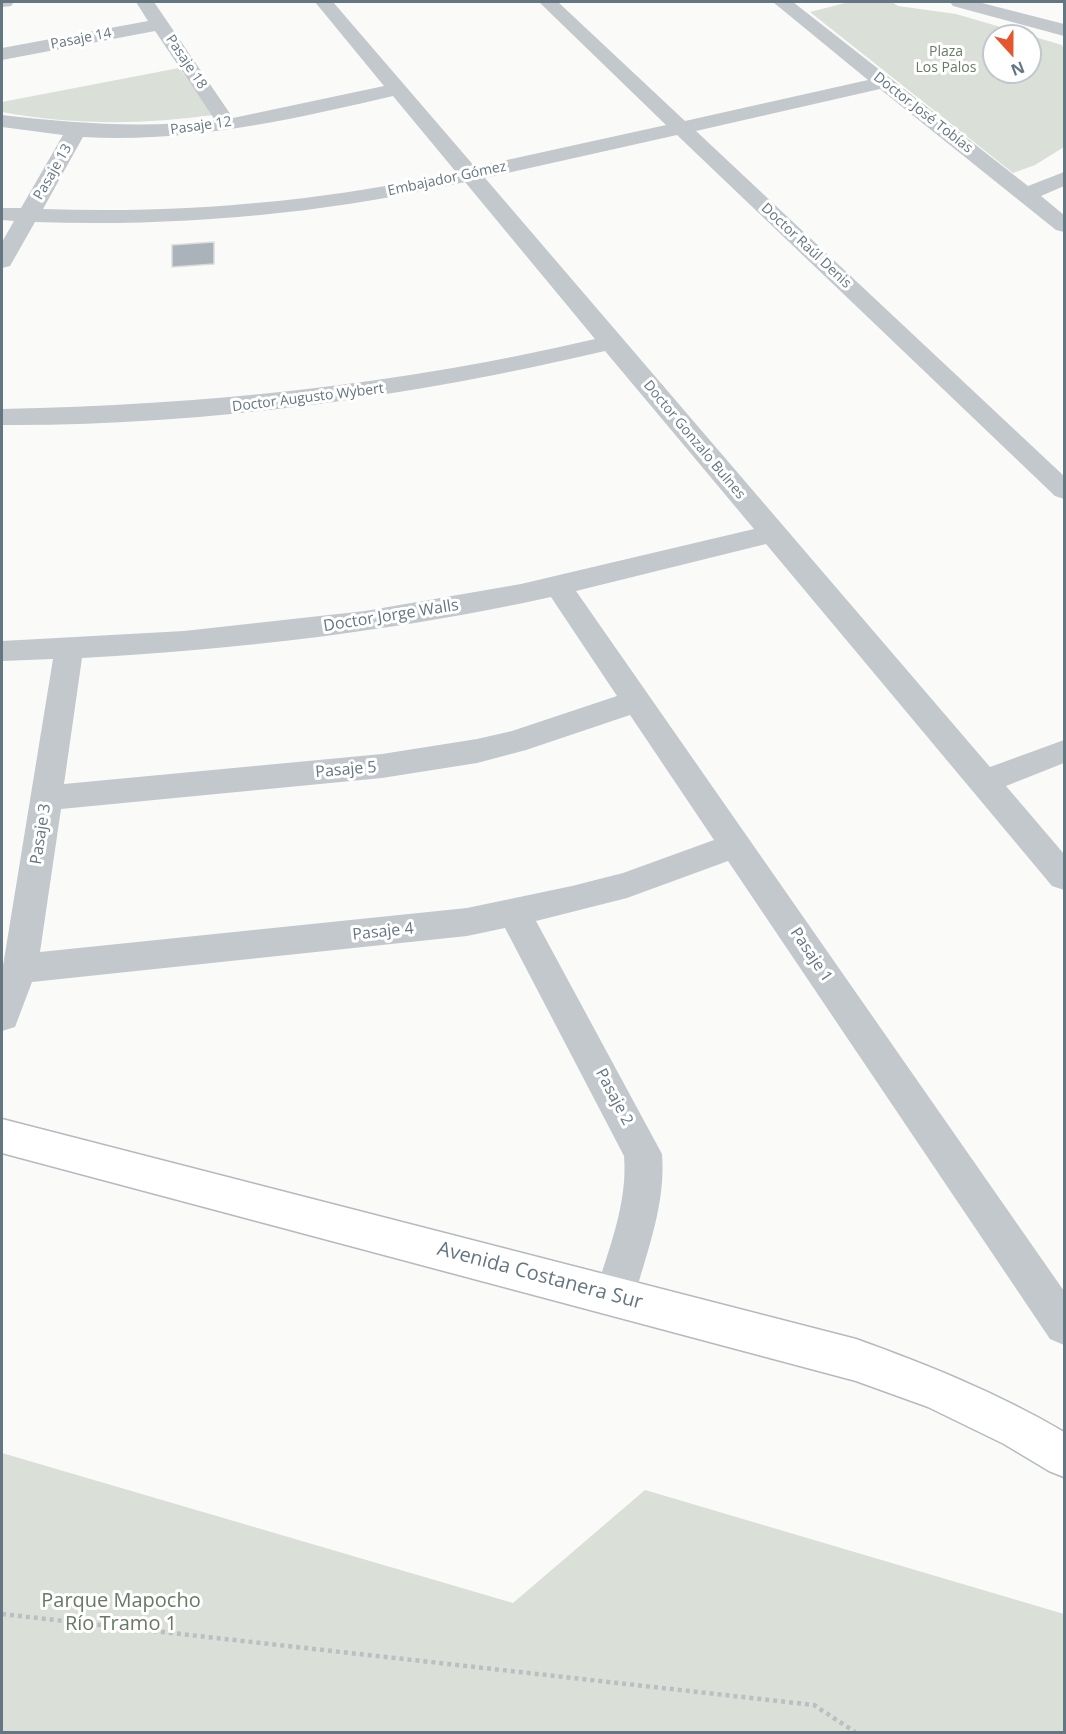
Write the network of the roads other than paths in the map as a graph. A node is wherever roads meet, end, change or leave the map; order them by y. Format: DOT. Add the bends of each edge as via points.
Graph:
graph roads {
  1 [pos="145,2"];
  2 [pos="324,2"];
  3 [pos="548,2"];
  4 [pos="782,2"];
  5 [pos="959,2"];
  6 [pos="161,24"];
  7 [pos="1065,30"];
  8 [pos="2,54"];
  9 [pos="886,82"];
  10 [pos="397,89"];
  11 [pos="2,121"];
  12 [pos="227,123"];
  13 [pos="681,128"];
  14 [pos="77,129"];
  15 [pos="469,175"];
  16 [pos="1065,178"];
  17 [pos="1026,195"];
  18 [pos="2,214"];
  19 [pos="28,215"];
  20 [pos="1065,225"];
  21 [pos="2,261"];
  22 [pos="611,342"];
  23 [pos="2,417"];
  24 [pos="1065,490"];
  25 [pos="773,533"];
  26 [pos="558,586"];
  27 [pos="69,649"];
  28 [pos="2,651"];
  29 [pos="637,701"];
  30 [pos="1065,751"];
  31 [pos="984,782"];
  32 [pos="47,798"];
  33 [pos="736,845"];
  34 [pos="1065,877"];
  35 [pos="514,913"];
  36 [pos="20,969"];
  37 [pos="2,1016"];
  38 [pos="2,1136"];
  39 [pos="615,1295"];
  40 [pos="1065,1324"];
  41 [pos="1065,1456"];
  1 -- 6 [label="street, Pasaje 18"];
  2 -- 10 [label="street, Doctor Gonzalo Bulnes"];
  3 -- 13 [label="street, Doctor Raúl Denis"];
  4 -- 9 [label="street, Doctor José Tobías"];
  5 -- 7 [label="street"];
  6 -- 8 [label="street, Pasaje 14"];
  6 -- 12 [label="street, Pasaje 18"];
  9 -- 13 [label="street, Embajador Gómez"];
  9 -- 17 [label="street, Doctor José Tobías"];
  10 -- 12 [label="street, Pasaje 12"];
  10 -- 15 [label="street, Doctor Gonzalo Bulnes"];
  11 -- 14 [label="street, Pasaje 12"];
  12 -- 14 [label="street, Pasaje 12" via="160,132"];
  13 -- 15 [label="street, Embajador Gómez"];
  13 -- 24 [label="street, Doctor Raúl Denis"];
  14 -- 19 [label="street, Pasaje 13"];
  15 -- 19 [label="street, Embajador Gómez" via="338,200 240,211 148,216"];
  15 -- 22 [label="street, Doctor Gonzalo Bulnes"];
  16 -- 17 [label="street"];
  17 -- 20 [label="street, Doctor José Tobías"];
  18 -- 19 [label="street, Embajador Gómez"];
  19 -- 21 [label="street, Pasaje 13"];
  22 -- 23 [label="street, Doctor Augusto Wybert" via="470,374 313,398 146,413"];
  22 -- 25 [label="street, Doctor Gonzalo Bulnes"];
  25 -- 26 [label="street, Doctor Jorge Walls"];
  25 -- 31 [label="street, Doctor Gonzalo Bulnes"];
  26 -- 27 [label="street, Doctor Jorge Walls" via="322,627 154,645"];
  26 -- 29 [label="street, Pasaje 1"];
  27 -- 28 [label="street, Doctor Jorge Walls"];
  27 -- 32 [label="street, Pasaje 3"];
  29 -- 32 [label="street, Pasaje 5" via="515,742 421,760"];
  29 -- 33 [label="street, Pasaje 1"];
  30 -- 31 [label="street"];
  31 -- 34 [label="street, Doctor Gonzalo Bulnes"];
  32 -- 36 [label="street, Pasaje 3"];
  33 -- 35 [label="street, Pasaje 4" via="627,885"];
  33 -- 40 [label="street, Pasaje 1"];
  35 -- 36 [label="street, Pasaje 4" via="417,928"];
  35 -- 39 [label="street, Pasaje 2" via="643,1154 642,1192"];
  36 -- 37 [label="street, Pasaje 3"];
  38 -- 39 [label="main road, Avenida Costanera Sur"];
  39 -- 41 [label="main road, Avenida Costanera Sur" via="866,1364 937,1389"];
}
